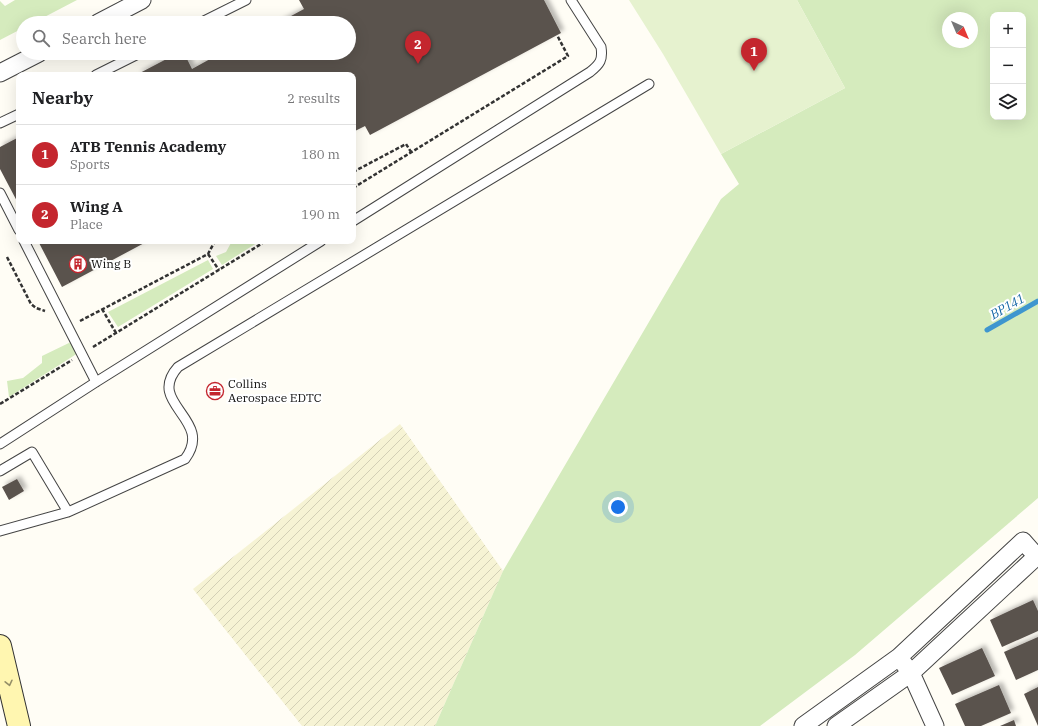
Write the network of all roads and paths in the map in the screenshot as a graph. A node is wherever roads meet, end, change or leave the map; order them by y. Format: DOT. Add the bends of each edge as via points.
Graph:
graph roads {
  1 [pos="142,0"];
  2 [pos="246,0"];
  3 [pos="571,0"];
  4 [pos="111,16"];
  5 [pos="214,16"];
  6 [pos="557,35"];
  7 [pos="25,60"];
  8 [pos="126,60"];
  9 [pos="102,72"];
  10 [pos="0,73"];
  11 [pos="649,84"];
  12 [pos="16,115"];
  13 [pos="0,123"];
  14 [pos="410,152"];
  15 [pos="356,170"];
  16 [pos="356,186"];
  17 [pos="0,193"];
  18 [pos="356,219"];
  19 [pos="16,224"];
  20 [pos="26,244"];
  21 [pos="213,244"];
  22 [pos="261,244"];
  23 [pos="316,244"];
  24 [pos="208,254"];
  25 [pos="7,257"];
  26 [pos="219,270"];
  27 [pos="102,309"];
  28 [pos="59,311"];
  29 [pos="68,327"];
  30 [pos="116,333"];
  31 [pos="81,354"];
  32 [pos="96,382"];
  33 [pos="0,404"];
  34 [pos="0,444"];
  35 [pos="0,471"];
  36 [pos="68,512"];
  37 [pos="0,531"];
  38 [pos="1037,557"];
  39 [pos="0,646"];
  40 [pos="900,657"];
  41 [pos="911,673"];
  42 [pos="19,726"];
  43 [pos="803,726"];
  44 [pos="836,726"];
  45 [pos="935,726"];
  1 -- 4 [label="street"];
  2 -- 5 [label="lane"];
  3 -- 18 [label="lane" via="601,47 599,66"];
  6 -- 14 [label="path" via="568,56"];
  7 -- 10 [label="street"];
  8 -- 9 [label="lane"];
  11 -- 36 [label="lane" via="178,367 170,378 169,386 172,400 193,433 190,452 185,459"];
  12 -- 13 [label="lane"];
  14 -- 15 [label="path" via="406,144"];
  14 -- 16 [label="path"];
  17 -- 19 [label="lane"];
  20 -- 28 [label="lane"];
  21 -- 24 [label="path"];
  22 -- 26 [label="path"];
  23 -- 32 [label="lane"];
  24 -- 26 [label="path"];
  24 -- 27 [label="path"];
  25 -- 28 [label="path" via="31,304 42,311"];
  26 -- 30 [label="path"];
  27 -- 29 [label="path"];
  27 -- 30 [label="path"];
  28 -- 29 [label="lane"];
  29 -- 31 [label="lane"];
  30 -- 31 [label="path"];
  31 -- 32 [label="lane"];
  31 -- 33 [label="path"];
  32 -- 34 [label="lane"];
  35 -- 36 [label="lane" via="32,452"];
  36 -- 37 [label="lane"];
  38 -- 40 [label="street" via="1023,541"];
  38 -- 41 [label="street"];
  39 -- 42 [label="main road, one-way"];
  40 -- 41 [label="street"];
  40 -- 43 [label="street"];
  41 -- 44 [label="street"];
  41 -- 45 [label="street"];
}
